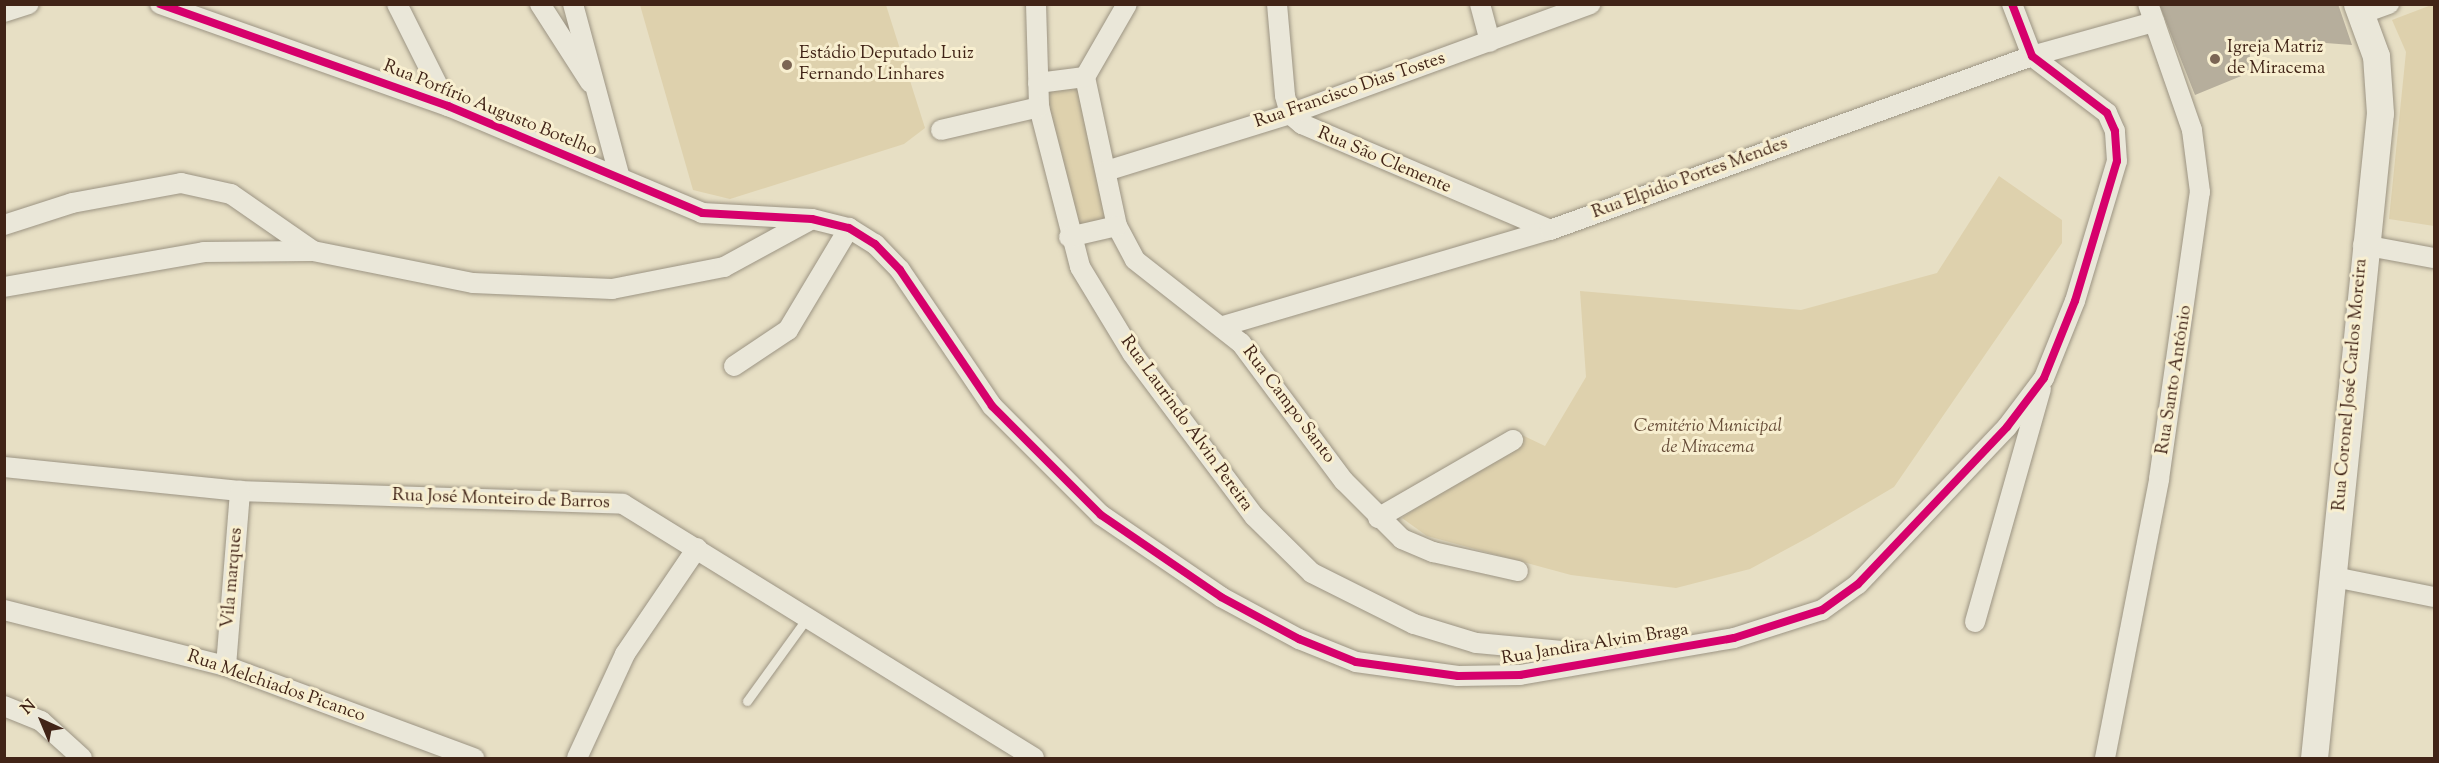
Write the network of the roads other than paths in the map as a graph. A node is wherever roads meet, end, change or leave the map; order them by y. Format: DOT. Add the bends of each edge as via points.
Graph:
graph roads {
  1 [pos="29,4"];
  2 [pos="160,4"];
  3 [pos="397,4"];
  4 [pos="540,4"];
  5 [pos="573,4"];
  6 [pos="1036,4"];
  7 [pos="1127,4"];
  8 [pos="1277,4"];
  9 [pos="1480,4"];
  10 [pos="1591,4"];
  11 [pos="2012,4"];
  12 [pos="2389,4"];
  13 [pos="2359,9"];
  14 [pos="4,12"];
  15 [pos="2151,13"];
  16 [pos="1490,42"];
  17 [pos="2032,56"];
  18 [pos="1085,77"];
  19 [pos="1038,82"];
  20 [pos="602,99"];
  21 [pos="448,106"];
  22 [pos="1039,107"];
  23 [pos="1290,114"];
  24 [pos="941,130"];
  25 [pos="1106,171"];
  26 [pos="620,178"];
  27 [pos="812,219"];
  28 [pos="4,225"];
  29 [pos="1118,226"];
  30 [pos="849,228"];
  31 [pos="1550,230"];
  32 [pos="1069,237"];
  33 [pos="2363,245"];
  34 [pos="313,251"];
  35 [pos="2434,258"];
  36 [pos="4,287"];
  37 [pos="1223,326"];
  38 [pos="734,366"];
  39 [pos="2044,378"];
  40 [pos="1513,440"];
  41 [pos="4,467"];
  42 [pos="240,491"];
  43 [pos="1378,518"];
  44 [pos="697,548"];
  45 [pos="1518,571"];
  46 [pos="2334,577"];
  47 [pos="2434,597"];
  48 [pos="4,610"];
  49 [pos="807,618"];
  50 [pos="1975,622"];
  51 [pos="1610,656"];
  52 [pos="226,666"];
  53 [pos="747,701"];
  54 [pos="4,706"];
  55 [pos="82,759"];
  56 [pos="474,759"];
  57 [pos="577,759"];
  58 [pos="1034,759"];
  59 [pos="2105,759"];
  60 [pos="2314,759"];
  1 -- 14 [label="street"];
  2 -- 21 [label="street, Rua Porfírio Augusto Botelho"];
  3 -- 21 [label="street"];
  4 -- 20 [label="street"];
  5 -- 20 [label="street"];
  6 -- 19 [label="street, Rua Laurindo Alvin Pereira"];
  7 -- 18 [label="street"];
  8 -- 23 [label="street"];
  9 -- 16 [label="street"];
  10 -- 16 [label="street, Rua Francisco Dias Tostes"];
  11 -- 17 [label="street"];
  12 -- 13 [label="street"];
  13 -- 33 [label="street, Rua Coronel José Carlos Moreira" via="2376,56 2380,112"];
  15 -- 17 [label="street, Rua Elpidio Portes Mendes"];
  15 -- 59 [label="street, Rua Santo Antônio" via="2192,130 2200,192 2159,479"];
  16 -- 23 [label="street, Rua Francisco Dias Tostes"];
  17 -- 31 [label="street, Rua Elpidio Portes Mendes"];
  17 -- 39 [label="street, Rua Jandira Alvim Braga" via="2107,113 2115,131 2117,161 2075,300"];
  18 -- 19 [label="street"];
  18 -- 25 [label="street, Rua Campo Santo"];
  19 -- 22 [label="street, Rua Laurindo Alvin Pereira"];
  20 -- 26 [label="street"];
  21 -- 26 [label="street, Rua Porfírio Augusto Botelho"];
  22 -- 24 [label="street"];
  22 -- 32 [label="street, Rua Laurindo Alvin Pereira"];
  23 -- 25 [label="street, Rua Francisco Dias Tostes"];
  23 -- 31 [label="street, Rua São Clemente" via="1335,142"];
  25 -- 29 [label="street, Rua Campo Santo"];
  26 -- 27 [label="street, Rua Porfírio Augusto Botelho" via="702,213"];
  27 -- 30 [label="street, Rua Jandira Alvim Braga"];
  27 -- 34 [label="street" via="724,267 612,289 473,283"];
  28 -- 34 [label="street" via="72,203 181,183 231,194"];
  29 -- 32 [label="street"];
  29 -- 37 [label="street, Rua Campo Santo" via="1135,260"];
  30 -- 38 [label="street" via="788,330"];
  30 -- 51 [label="street, Rua Jandira Alvim Braga" via="875,244 900,270 964,371 1031,451 1101,515 1221,597 1299,639 1356,662 1404,671 1520,675"];
  31 -- 37 [label="street, Rua Elpidio Portes Mendes"];
  32 -- 51 [label="street, Rua Laurindo Alvin Pereira" via="1132,353 1219,475 1312,573 1343,592 1448,636"];
  33 -- 35 [label="street"];
  33 -- 46 [label="street, Rua Coronel José Carlos Moreira"];
  34 -- 36 [label="street" via="204,252"];
  37 -- 43 [label="street, Rua Campo Santo" via="1259,362"];
  39 -- 50 [label="street"];
  39 -- 51 [label="street, Rua Jandira Alvim Braga" via="1962,478 1858,584 1822,610 1734,638"];
  40 -- 43 [label="street"];
  41 -- 42 [label="street, Rua José Monteiro de Barros"];
  42 -- 44 [label="street, Rua José Monteiro de Barros" via="623,504"];
  42 -- 52 [label="street, Vila marques"];
  43 -- 45 [label="street, Rua Campo Santo" via="1402,539 1433,552"];
  44 -- 49 [label="street, Rua José Monteiro de Barros"];
  44 -- 57 [label="street" via="626,654"];
  46 -- 47 [label="street"];
  46 -- 60 [label="street, Rua Coronel José Carlos Moreira"];
  48 -- 52 [label="street, Rua Melchiados Picanco"];
  49 -- 53 [label="lane"];
  49 -- 58 [label="street, Rua José Monteiro de Barros"];
  52 -- 56 [label="street, Rua Melchiados Picanco"];
  54 -- 55 [label="street" via="41,721"];
}
